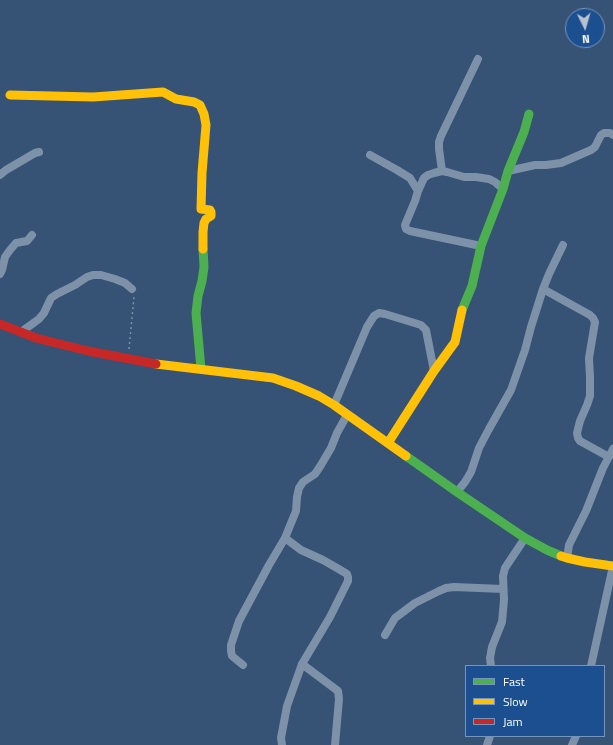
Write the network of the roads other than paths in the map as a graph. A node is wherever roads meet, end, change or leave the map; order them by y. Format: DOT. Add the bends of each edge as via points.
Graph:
graph roads {
  1 [pos="478,59"];
  2 [pos="10,95"];
  3 [pos="529,114"];
  4 [pos="613,134"];
  5 [pos="39,152"];
  6 [pos="370,155"];
  7 [pos="442,171"];
  8 [pos="508,171"];
  9 [pos="0,175"];
  10 [pos="410,178"];
  11 [pos="424,178"];
  12 [pos="503,189"];
  13 [pos="418,191"];
  14 [pos="32,236"];
  15 [pos="563,245"];
  16 [pos="481,246"];
  17 [pos="0,274"];
  18 [pos="132,289"];
  19 [pos="543,289"];
  20 [pos="0,324"];
  21 [pos="21,332"];
  22 [pos="201,369"];
  23 [pos="434,370"];
  24 [pos="334,405"];
  25 [pos="347,415"];
  26 [pos="388,443"];
  27 [pos="613,449"];
  28 [pos="609,457"];
  29 [pos="457,492"];
  30 [pos="285,538"];
  31 [pos="525,538"];
  32 [pos="567,558"];
  33 [pos="613,566"];
  34 [pos="503,589"];
  35 [pos="385,635"];
  36 [pos="302,664"];
  37 [pos="492,665"];
  38 [pos="591,665"];
  39 [pos="243,666"];
  40 [pos="282,745"];
  41 [pos="335,745"];
  1 -- 7 [label="street" via="439,142"];
  2 -- 22 [label="street" via="93,97 162,92 176,99 200,105 206,125 201,209 211,212 211,216 204,223 204,267 196,313"];
  3 -- 8 [label="street"];
  4 -- 8 [label="street" via="604,133 591,150 562,163"];
  5 -- 9 [label="street"];
  6 -- 10 [label="street"];
  7 -- 11 [label="street"];
  7 -- 12 [label="street" via="464,177 489,179"];
  8 -- 12 [label="street"];
  10 -- 11 [label="street"];
  10 -- 13 [label="street"];
  11 -- 13 [label="street"];
  12 -- 16 [label="street"];
  13 -- 16 [label="street" via="405,225 406,229"];
  14 -- 17 [label="street" via="10,250"];
  15 -- 19 [label="street"];
  16 -- 23 [label="street" via="455,342"];
  18 -- 21 [label="street" via="115,279 93,274 52,298 39,319"];
  19 -- 28 [label="street" via="590,315 595,322 589,358 590,396 580,421 578,438 580,442"];
  19 -- 29 [label="street" via="511,390 479,448 471,472"];
  20 -- 21 [label="street"];
  21 -- 22 [label="street" via="88,351"];
  22 -- 24 [label="street" via="273,378 319,396"];
  23 -- 24 [label="street" via="426,330 420,325 379,313 367,327"];
  23 -- 26 [label="street"];
  24 -- 25 [label="street"];
  25 -- 26 [label="street"];
  25 -- 30 [label="street" via="321,465 299,488 296,511"];
  26 -- 29 [label="street"];
  27 -- 28 [label="street"];
  28 -- 32 [label="street" via="569,544"];
  29 -- 31 [label="street"];
  30 -- 36 [label="street" via="301,550 347,574 348,578 330,617"];
  30 -- 39 [label="street" via="239,621 231,645 232,656"];
  31 -- 32 [label="street"];
  31 -- 34 [label="street" via="505,568"];
  32 -- 33 [label="street"];
  33 -- 38 [label="street"];
  34 -- 35 [label="street" via="446,588 415,603 395,618"];
  34 -- 37 [label="street" via="502,622 492,647"];
  36 -- 40 [label="street" via="287,706"];
  36 -- 41 [label="street" via="338,691"];
}
